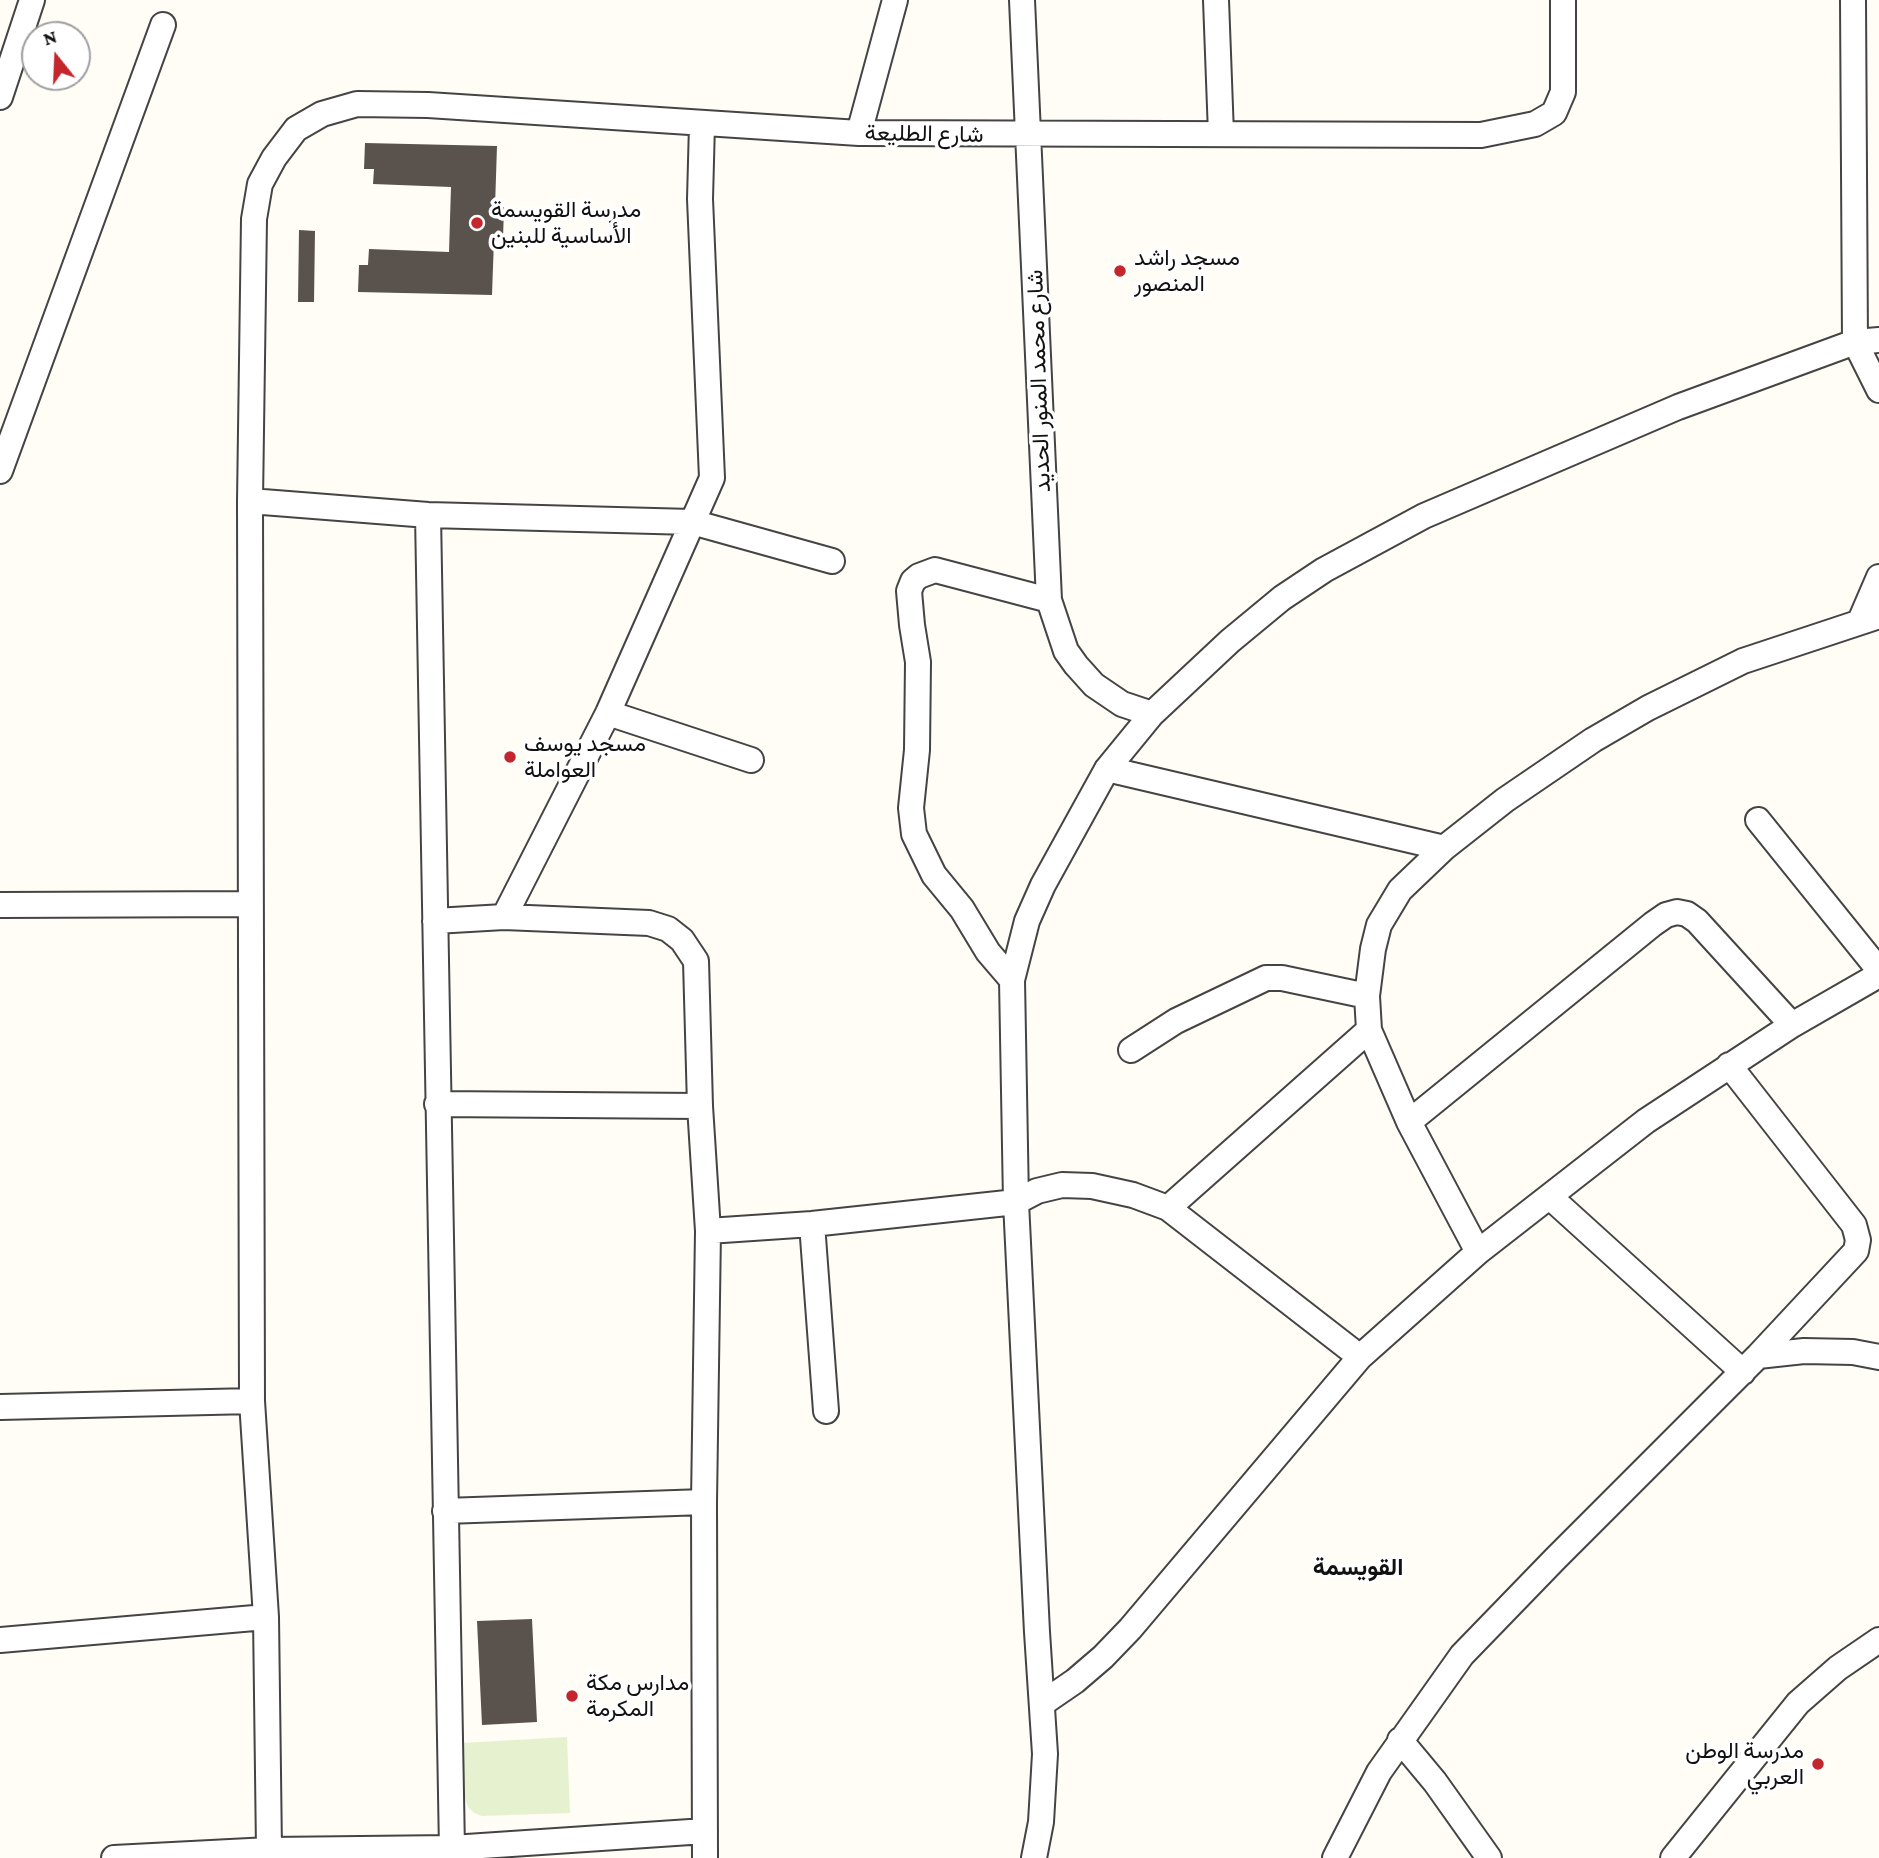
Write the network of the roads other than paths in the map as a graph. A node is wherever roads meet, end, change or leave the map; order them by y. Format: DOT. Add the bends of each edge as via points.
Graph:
graph roads {
  1 [pos="32,0"];
  2 [pos="895,0"];
  3 [pos="1022,0"];
  4 [pos="1216,0"];
  5 [pos="1563,0"];
  6 [pos="1853,0"];
  7 [pos="163,25"];
  8 [pos="0,97"];
  9 [pos="702,124"];
  10 [pos="859,133"];
  11 [pos="1222,134"];
  12 [pos="1030,135"];
  13 [pos="1867,341"];
  14 [pos="1879,390"];
  15 [pos="0,471"];
  16 [pos="250,501"];
  17 [pos="428,515"];
  18 [pos="692,522"];
  19 [pos="832,561"];
  20 [pos="1879,577"];
  21 [pos="1049,600"];
  22 [pos="1869,618"];
  23 [pos="608,713"];
  24 [pos="1152,714"];
  25 [pos="751,760"];
  26 [pos="1107,769"];
  27 [pos="1758,820"];
  28 [pos="1444,848"];
  29 [pos="250,904"];
  30 [pos="0,905"];
  31 [pos="504,917"];
  32 [pos="435,921"];
  33 [pos="1879,970"];
  34 [pos="1879,975"];
  35 [pos="1012,980"];
  36 [pos="1367,996"];
  37 [pos="1792,1026"];
  38 [pos="1369,1030"];
  39 [pos="1131,1050"];
  40 [pos="1729,1065"];
  41 [pos="437,1104"];
  42 [pos="700,1106"];
  43 [pos="1409,1122"];
  44 [pos="1550,1197"];
  45 [pos="1016,1202"];
  46 [pos="1168,1209"];
  47 [pos="812,1224"];
  48 [pos="708,1231"];
  49 [pos="1478,1252"];
  50 [pos="1360,1357"];
  51 [pos="1879,1357"];
  52 [pos="1751,1364"];
  53 [pos="252,1401"];
  54 [pos="0,1407"];
  55 [pos="826,1411"];
  56 [pos="704,1502"];
  57 [pos="445,1511"];
  58 [pos="266,1617"];
  59 [pos="0,1640"];
  60 [pos="1879,1640"];
  61 [pos="1043,1703"];
  62 [pos="1400,1740"];
  63 [pos="705,1830"];
  64 [pos="452,1848"];
  65 [pos="269,1850"];
  66 [pos="497,1851"];
  67 [pos="114,1858"];
  68 [pos="705,1858"];
  69 [pos="1034,1858"];
  70 [pos="1335,1858"];
  71 [pos="1489,1858"];
  72 [pos="1673,1858"];
  1 -- 8 [label="street"];
  2 -- 10 [label="street"];
  3 -- 12 [label="street, شارع محمد المنور الحديد"];
  4 -- 11 [label="street"];
  5 -- 11 [label="street, شارع الطليعة" via="1563,92 1554,113 1535,124 1481,135"];
  6 -- 13 [label="street"];
  7 -- 15 [label="street"];
  9 -- 10 [label="street, شارع الطليعة"];
  9 -- 16 [label="street, شارع الطليعة" via="357,104 322,114 296,129 260,184 254,219"];
  9 -- 18 [label="street" via="700,199 712,478"];
  10 -- 12 [label="street, شارع الطليعة"];
  11 -- 12 [label="street, شارع الطليعة"];
  12 -- 21 [label="street, شارع محمد المنور الحديد"];
  13 -- 14 [label="street"];
  13 -- 24 [label="street" via="1678,407 1424,516 1282,598"];
  16 -- 17 [label="street"];
  16 -- 29 [label="street"];
  17 -- 18 [label="street"];
  17 -- 32 [label="street"];
  18 -- 19 [label="street"];
  18 -- 23 [label="street"];
  20 -- 22 [label="street"];
  21 -- 24 [label="street, شارع محمد المنور الحديد" via="1066,651 1094,685 1122,704"];
  21 -- 35 [label="street" via="935,570 919,576 909,591 918,662 911,808 914,834 934,875"];
  22 -- 28 [label="street" via="1743,661 1648,708 1582,747"];
  23 -- 25 [label="street"];
  23 -- 31 [label="street"];
  24 -- 26 [label="street"];
  26 -- 28 [label="street"];
  26 -- 35 [label="street" via="1043,885 1027,921"];
  27 -- 33 [label="street"];
  28 -- 36 [label="street" via="1400,890 1379,925"];
  29 -- 30 [label="street"];
  29 -- 53 [label="street"];
  31 -- 32 [label="street"];
  31 -- 42 [label="street" via="649,923 682,940 696,961"];
  32 -- 41 [label="street"];
  34 -- 37 [label="street"];
  35 -- 45 [label="street"];
  36 -- 38 [label="street"];
  36 -- 39 [label="street" via="1266,978 1177,1021"];
  37 -- 40 [label="street"];
  37 -- 43 [label="street" via="1696,921 1676,912 1654,924"];
  38 -- 43 [label="street"];
  38 -- 46 [label="street"];
  40 -- 44 [label="street" via="1646,1121"];
  40 -- 52 [label="street" via="1842,1208 1858,1240 1856,1251"];
  41 -- 42 [label="street"];
  41 -- 57 [label="street"];
  42 -- 48 [label="street"];
  43 -- 49 [label="street"];
  44 -- 49 [label="street"];
  44 -- 52 [label="street"];
  45 -- 46 [label="street" via="1062,1185 1092,1186"];
  45 -- 47 [label="street"];
  45 -- 61 [label="street"];
  46 -- 50 [label="street"];
  47 -- 48 [label="street"];
  47 -- 55 [label="street"];
  48 -- 56 [label="street"];
  49 -- 50 [label="street"];
  50 -- 61 [label="street" via="1130,1629"];
  51 -- 52 [label="street" via="1804,1351"];
  52 -- 62 [label="street" via="1462,1655"];
  53 -- 54 [label="street"];
  53 -- 58 [label="street"];
  56 -- 57 [label="street"];
  56 -- 63 [label="street"];
  57 -- 64 [label="street"];
  58 -- 59 [label="street"];
  58 -- 65 [label="street"];
  60 -- 72 [label="street" via="1798,1703"];
  61 -- 69 [label="street" via="1042,1808"];
  62 -- 70 [label="street"];
  62 -- 71 [label="street"];
  63 -- 66 [label="street"];
  63 -- 68 [label="street"];
  64 -- 65 [label="street"];
  64 -- 66 [label="street"];
  65 -- 67 [label="street"];
}
